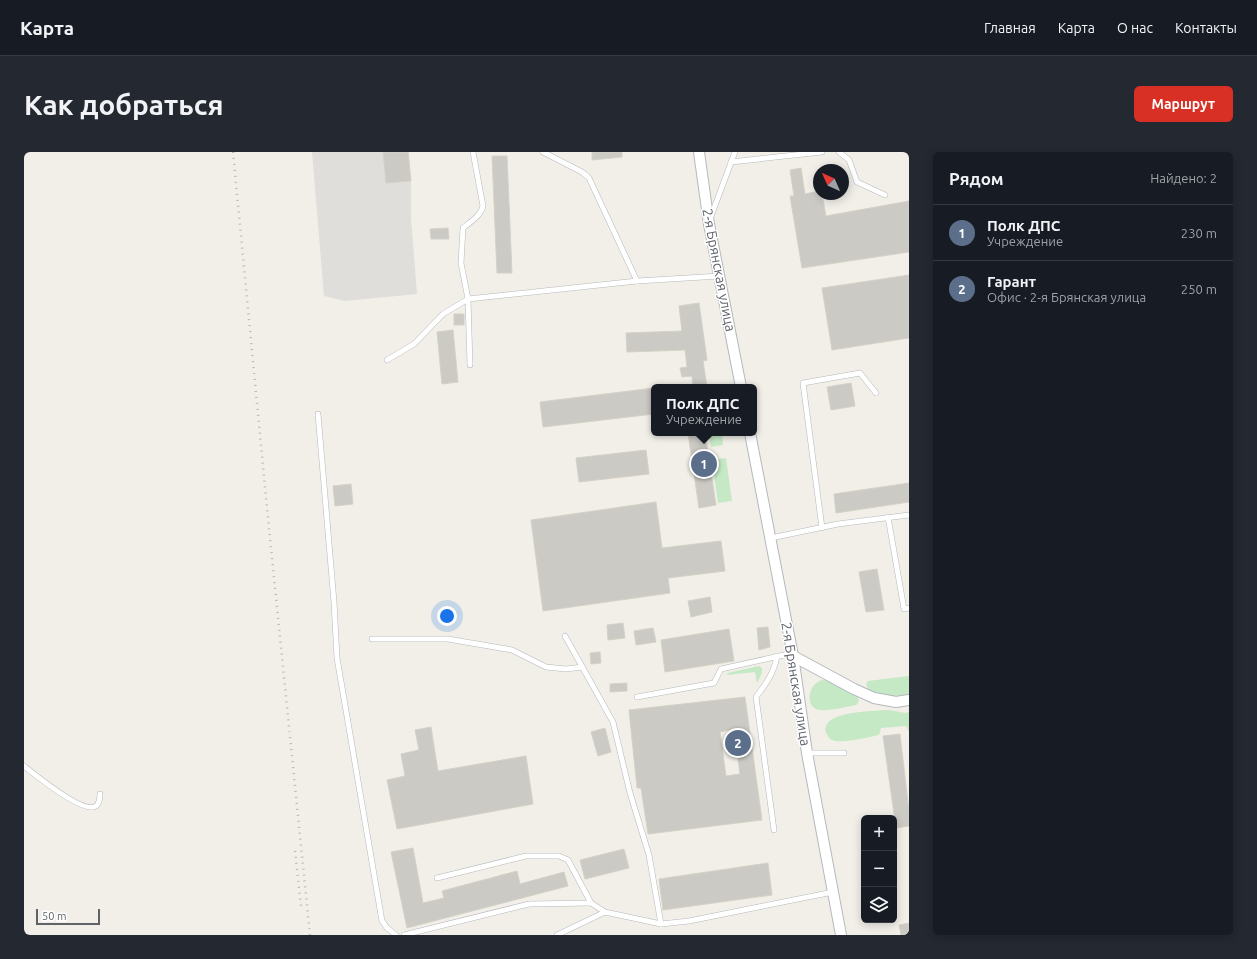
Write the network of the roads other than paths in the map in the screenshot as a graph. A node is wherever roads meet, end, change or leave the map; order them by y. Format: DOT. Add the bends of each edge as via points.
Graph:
graph roads {
  1 [pos="473,152"];
  2 [pos="543,152"];
  3 [pos="698,152"];
  4 [pos="735,152"];
  5 [pos="822,152"];
  6 [pos="839,152"];
  7 [pos="731,162"];
  8 [pos="885,195"];
  9 [pos="709,224"];
  10 [pos="720,276"];
  11 [pos="637,281"];
  12 [pos="468,299"];
  13 [pos="387,360"];
  14 [pos="470,365"];
  15 [pos="740,384"];
  16 [pos="876,393"];
  17 [pos="318,414"];
  18 [pos="751,436"];
  19 [pos="909,514"];
  20 [pos="888,517"];
  21 [pos="822,528"];
  22 [pos="771,538"];
  23 [pos="909,608"];
  24 [pos="565,636"];
  25 [pos="372,639"];
  26 [pos="793,655"];
  27 [pos="777,656"];
  28 [pos="582,667"];
  29 [pos="637,697"];
  30 [pos="909,700"];
  31 [pos="807,753"];
  32 [pos="844,753"];
  33 [pos="24,766"];
  34 [pos="100,794"];
  35 [pos="774,830"];
  36 [pos="437,878"];
  37 [pos="833,892"];
  38 [pos="590,903"];
  39 [pos="605,912"];
  40 [pos="661,924"];
  41 [pos="396,935"];
  42 [pos="404,935"];
  43 [pos="557,935"];
  44 [pos="841,935"];
  1 -- 12 [label="lane" via="483,206 479,215 463,228 461,263"];
  2 -- 11 [label="lane" via="589,178"];
  3 -- 9 [label="street, 2-я Брянская улица"];
  4 -- 7 [label="lane"];
  5 -- 7 [label="lane"];
  6 -- 8 [label="lane" via="849,160 857,182"];
  7 -- 9 [label="lane"];
  9 -- 10 [label="street, 2-я Брянская улица"];
  10 -- 11 [label="lane"];
  10 -- 15 [label="street, 2-я Брянская улица"];
  11 -- 12 [label="lane"];
  12 -- 13 [label="lane" via="443,314 414,344"];
  12 -- 14 [label="lane"];
  16 -- 21 [label="lane" via="860,373 803,383"];
  17 -- 41 [label="lane" via="337,658 382,921 386,928"];
  18 -- 22 [label="street, 2-я Брянская улица"];
  19 -- 20 [label="lane"];
  20 -- 21 [label="lane"];
  20 -- 23 [label="lane" via="904,609"];
  21 -- 22 [label="lane"];
  22 -- 26 [label="street, 2-я Брянская улица"];
  24 -- 28 [label="lane"];
  25 -- 28 [label="lane" via="448,639 512,650 546,667"];
  26 -- 27 [label="lane"];
  26 -- 30 [label="street" via="874,698 896,702"];
  26 -- 31 [label="street, 2-я Брянская улица"];
  27 -- 29 [label="lane" via="722,669 714,683"];
  27 -- 35 [label="lane" via="770,678 756,697"];
  28 -- 40 [label="lane" via="613,722 649,855"];
  31 -- 32 [label="lane"];
  31 -- 37 [label="street, 2-я Брянская улица"];
  33 -- 34 [label="lane" via="78,803 96,806 100,801"];
  36 -- 38 [label="lane" via="526,856 559,856 568,860"];
  37 -- 40 [label="lane" via="689,921"];
  37 -- 44 [label="street, 2-я Брянская улица"];
  38 -- 39 [label="lane"];
  38 -- 42 [label="lane" via="529,904"];
  39 -- 40 [label="lane"];
  39 -- 43 [label="lane"];
}
